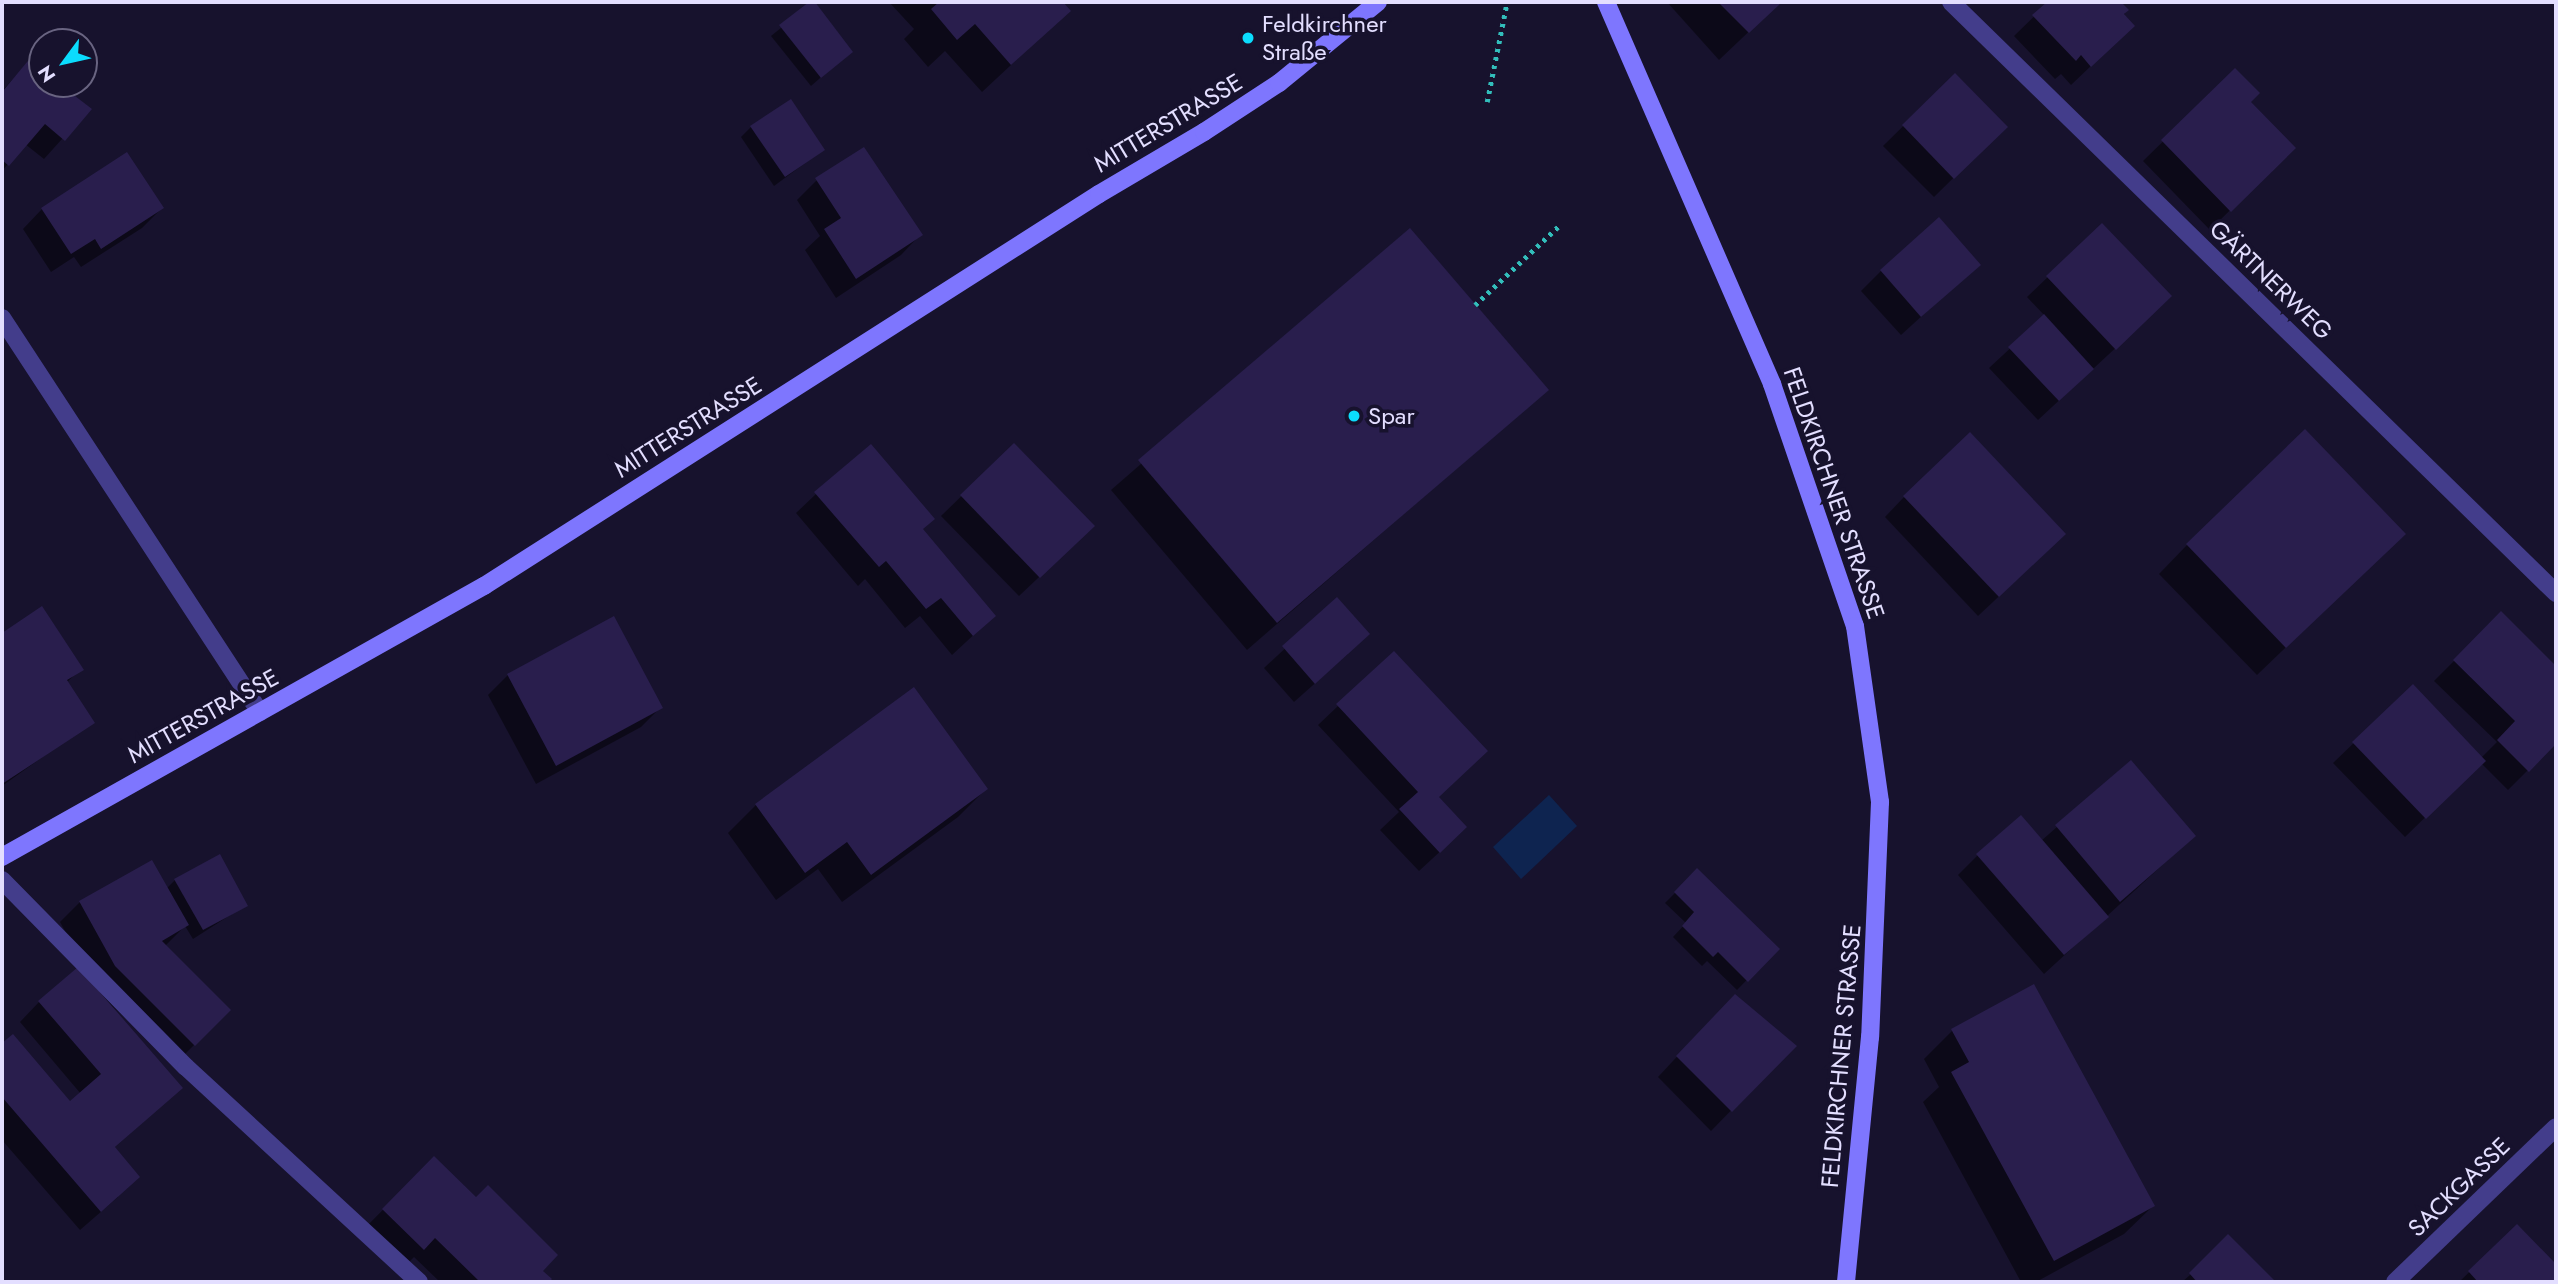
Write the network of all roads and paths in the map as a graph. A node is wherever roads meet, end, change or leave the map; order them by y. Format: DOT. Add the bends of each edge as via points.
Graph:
graph roads {
  1 [pos="1378,2"];
  2 [pos="1507,2"];
  3 [pos="1606,2"];
  4 [pos="1951,2"];
  5 [pos="1487,102"];
  6 [pos="1560,225"];
  7 [pos="1475,305"];
  8 [pos="2,318"];
  9 [pos="2556,593"];
  10 [pos="260,712"];
  11 [pos="2,857"];
  12 [pos="2,880"];
  13 [pos="2556,1127"];
  14 [pos="419,1282"];
  15 [pos="1846,1282"];
  16 [pos="2395,1282"];
  1 -- 10 [label="main road, MITTERSTRASSE" via="1279,83 1205,132 484,586"];
  2 -- 5 [label="path"];
  3 -- 15 [label="main road, FELDKIRCHNER STRASSE" via="1772,384 1814,497 1857,639 1880,802 1870,1037"];
  4 -- 9 [label="street, GÄRTNERWEG"];
  6 -- 7 [label="path"];
  8 -- 10 [label="street"];
  10 -- 11 [label="main road, MITTERSTRASSE"];
  12 -- 14 [label="street" via="186,1067"];
  13 -- 16 [label="street, SACKGASSE"];
}
